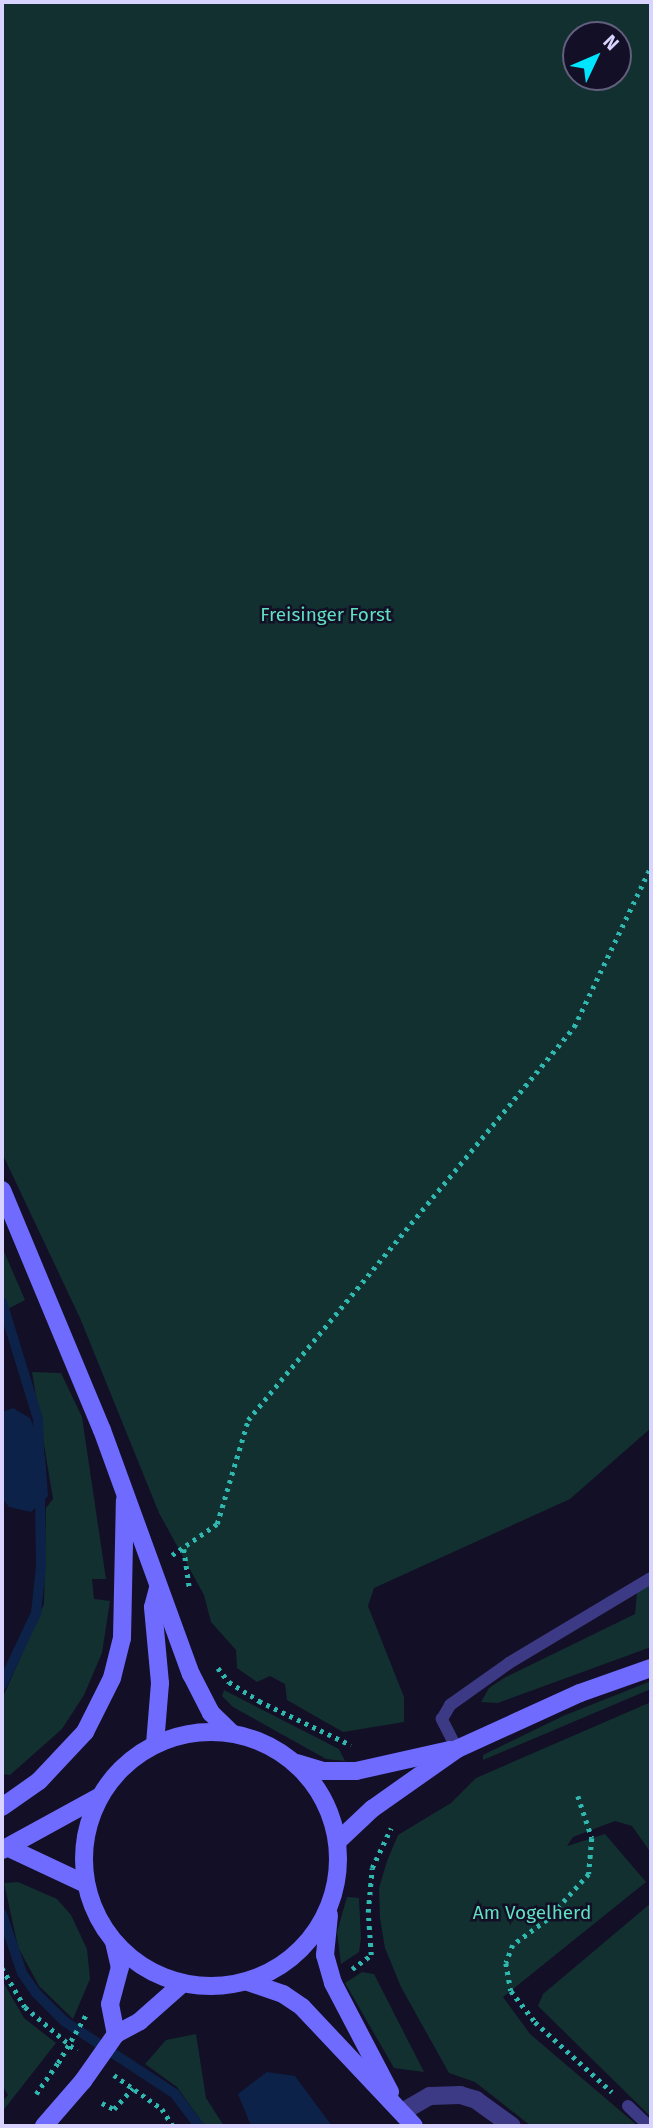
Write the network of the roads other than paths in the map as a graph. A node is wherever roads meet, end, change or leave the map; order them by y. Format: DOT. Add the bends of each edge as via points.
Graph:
graph roads {
  1 [pos="2,1189"];
  2 [pos="125,1493"];
  3 [pos="651,1578"];
  4 [pos="158,1588"];
  5 [pos="651,1668"];
  6 [pos="232,1733"];
  7 [pos="155,1744"];
  8 [pos="457,1749"];
  9 [pos="296,1763"];
  10 [pos="99,1797"];
  11 [pos="2,1807"];
  12 [pos="338,1841"];
  13 [pos="5,1849"];
  14 [pos="86,1884"];
  15 [pos="331,1905"];
  16 [pos="114,1941"];
  17 [pos="248,1982"];
  18 [pos="183,1983"];
  19 [pos="116,2034"];
  20 [pos="628,2106"];
  21 [pos="399,2108"];
  22 [pos="44,2126"];
  23 [pos="414,2126"];
  24 [pos="512,2126"];
  25 [pos="649,2126"];
  1 -- 2 [label="main road"];
  2 -- 4 [label="main road"];
  2 -- 11 [label="main road" via="120,1552 122,1638 112,1678 85,1732 39,1781"];
  3 -- 8 [label="lane" via="509,1663 450,1705 442,1719"];
  4 -- 6 [label="main road" via="201,1698"];
  4 -- 7 [label="main road" via="153,1607 160,1683"];
  5 -- 8 [label="main road" via="580,1693"];
  6 -- 7 [label="main road" via="185,1734"];
  6 -- 9 [label="main road" via="268,1745"];
  7 -- 10 [label="main road" via="123,1766"];
  8 -- 9 [label="main road" via="356,1771 323,1771"];
  8 -- 12 [label="main road" via="372,1810"];
  9 -- 12 [label="main road" via="331,1813"];
  10 -- 13 [label="main road"];
  10 -- 14 [label="main road" via="85,1839"];
  12 -- 15 [label="main road" via="337,1884"];
  13 -- 14 [label="main road"];
  14 -- 16 [label="main road" via="96,1914"];
  15 -- 17 [label="main road" via="312,1939 283,1965"];
  15 -- 21 [label="main road" via="325,1955 333,1983"];
  16 -- 18 [label="main road" via="155,1973"];
  16 -- 19 [label="main road" via="120,1967 110,2004"];
  17 -- 18 [label="main road"];
  17 -- 21 [label="main road" via="283,1994 302,2007"];
  18 -- 19 [label="main road" via="140,2021"];
  19 -- 22 [label="main road, bridge"];
  20 -- 25 [label="lane"];
  21 -- 23 [label="main road"];
  21 -- 24 [label="street" via="430,2096 460,2095 477,2100"];
}
